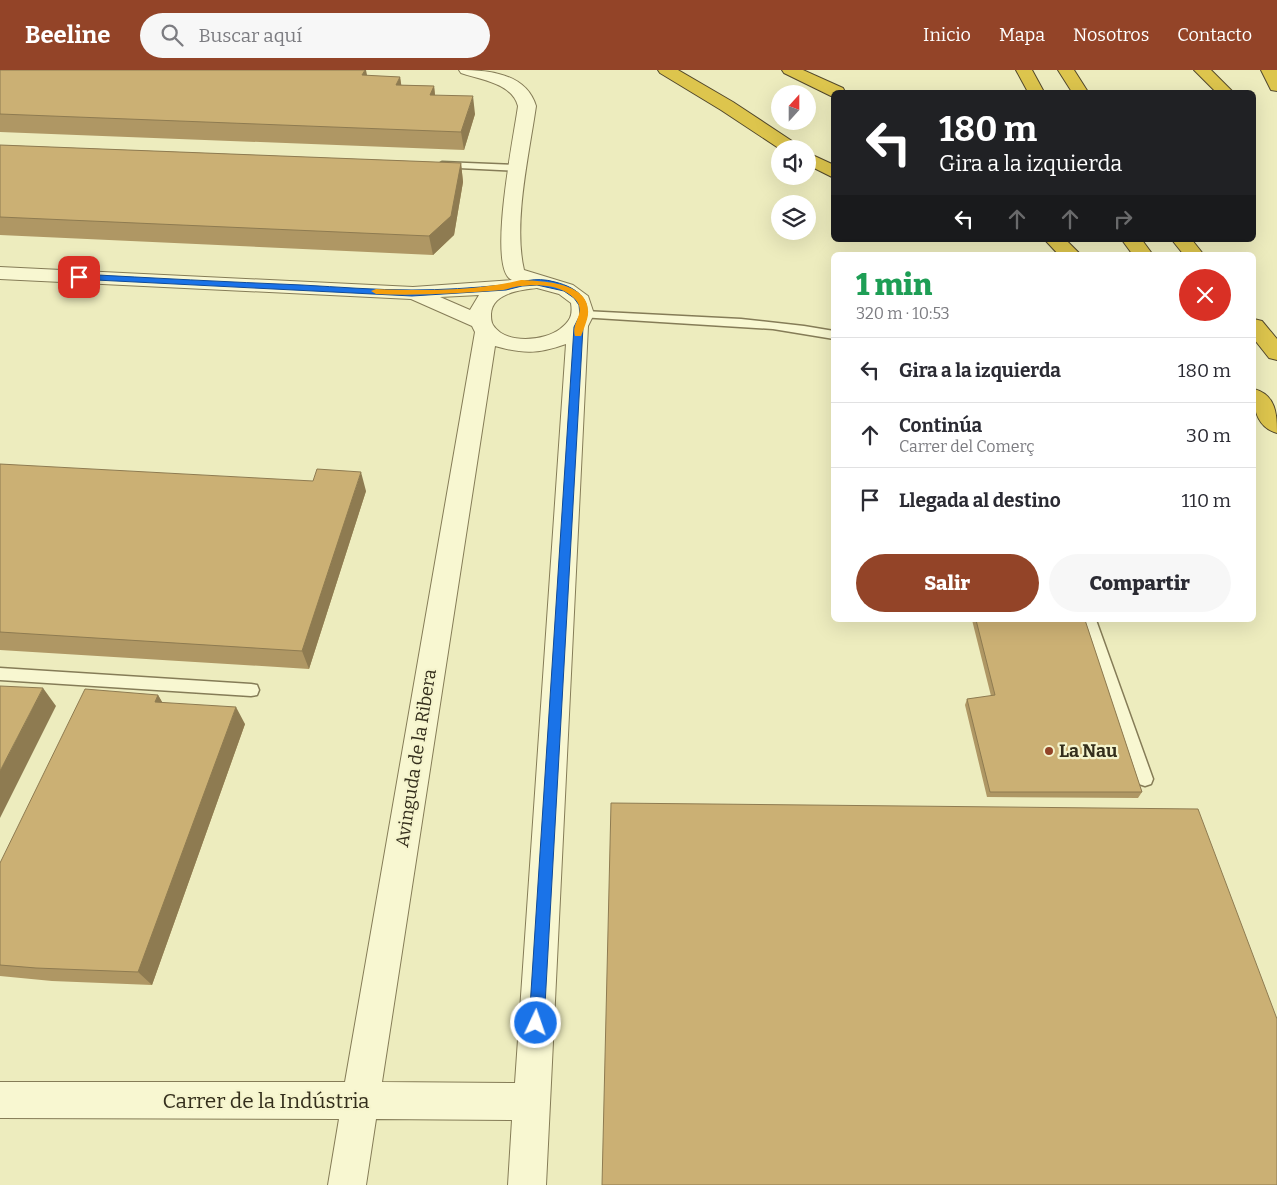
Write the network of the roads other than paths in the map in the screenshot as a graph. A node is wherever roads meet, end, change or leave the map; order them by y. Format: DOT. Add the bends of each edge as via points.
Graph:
graph roads {
  1 [pos="467,70"];
  2 [pos="666,70"];
  3 [pos="790,70"];
  4 [pos="1024,70"];
  5 [pos="1066,70"];
  6 [pos="1202,70"];
  7 [pos="1269,70"];
  8 [pos="1277,86"];
  9 [pos="833,90"];
  10 [pos="1035,90"];
  11 [pos="1079,90"];
  12 [pos="1222,90"];
  13 [pos="778,140"];
  14 [pos="816,163"];
  15 [pos="428,164"];
  16 [pos="518,168"];
  17 [pos="831,171"];
  18 [pos="1057,242"];
  19 [pos="1184,242"];
  20 [pos="1068,252"];
  21 [pos="1192,252"];
  22 [pos="0,273"];
  23 [pos="537,282"];
  24 [pos="506,287"];
  25 [pos="412,293"];
  26 [pos="581,321"];
  27 [pos="483,326"];
  28 [pos="1256,328"];
  29 [pos="831,335"];
  30 [pos="1277,353"];
  31 [pos="1256,399"];
  32 [pos="1256,424"];
  33 [pos="1277,425"];
  34 [pos="1277,443"];
  35 [pos="1090,622"];
  36 [pos="0,674"];
  37 [pos="251,690"];
  38 [pos="1145,779"];
  39 [pos="0,1100"];
  40 [pos="360,1101"];
  41 [pos="532,1102"];
  42 [pos="347,1185"];
  43 [pos="527,1185"];
  1 -- 16 [label="street" via="512,85 527,99"];
  2 -- 13 [label="highway"];
  3 -- 9 [label="highway"];
  4 -- 10 [label="highway"];
  5 -- 11 [label="highway"];
  6 -- 12 [label="highway"];
  7 -- 8 [label="highway"];
  14 -- 17 [label="highway"];
  15 -- 16 [label="lane"];
  16 -- 23 [label="street" via="510,252 515,274"];
  18 -- 20 [label="highway"];
  19 -- 21 [label="highway"];
  22 -- 25 [label="street"];
  23 -- 24 [label="street"];
  23 -- 26 [label="street" via="553,284 577,296 583,305"];
  24 -- 25 [label="street"];
  24 -- 27 [label="street" via="484,302 479,312"];
  25 -- 27 [label="street"];
  26 -- 27 [label="street" via="569,335 556,341 524,346 496,338"];
  26 -- 29 [label="lane" via="626,319 770,326"];
  26 -- 41 [label="street"];
  27 -- 40 [label="street, Avinguda de la Ribera"];
  28 -- 30 [label="highway"];
  31 -- 33 [label="highway"];
  32 -- 34 [label="highway"];
  35 -- 38 [label="lane"];
  36 -- 37 [label="lane"];
  39 -- 40 [label="street, Carrer de la Indústria"];
  40 -- 41 [label="street, Carrer de la Indústria"];
  40 -- 42 [label="street, Avinguda de la Ribera"];
  41 -- 43 [label="street"];
}
